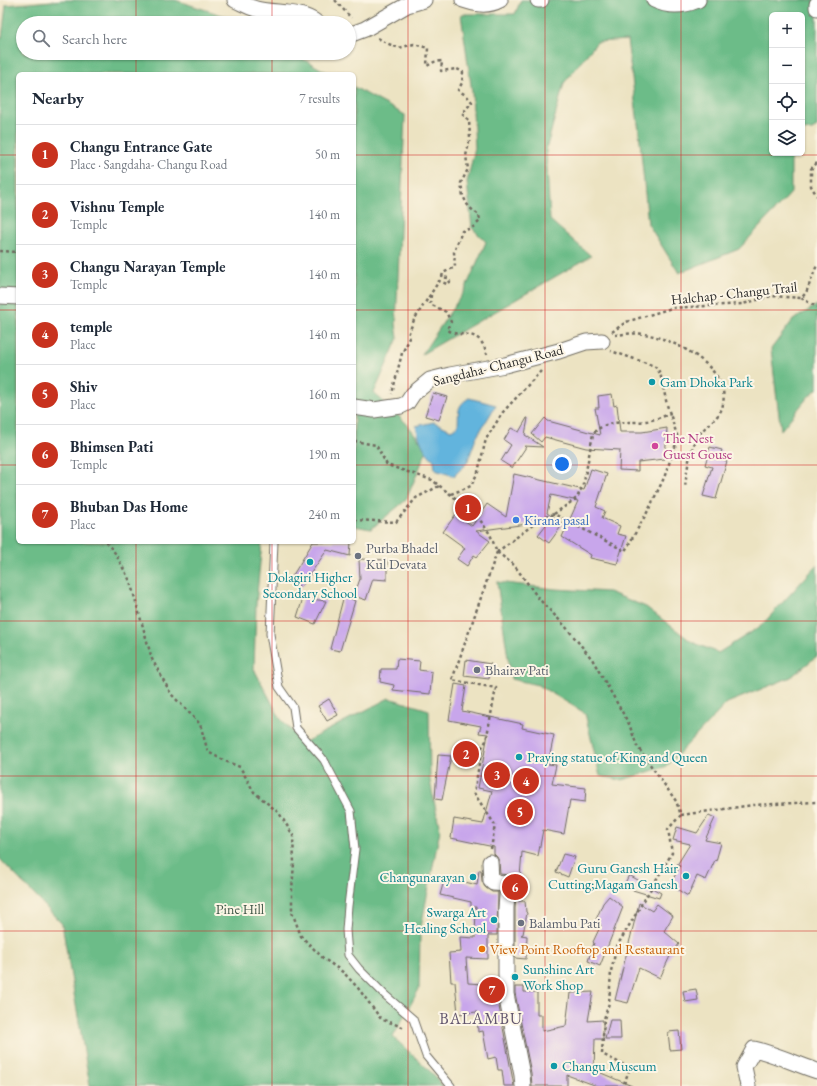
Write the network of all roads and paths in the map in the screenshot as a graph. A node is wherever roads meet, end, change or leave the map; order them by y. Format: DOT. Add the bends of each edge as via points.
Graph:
graph roads {
  1 [pos="235,0"];
  2 [pos="335,0"];
  3 [pos="424,0"];
  4 [pos="462,0"];
  5 [pos="500,0"];
  6 [pos="538,0"];
  7 [pos="541,0"];
  8 [pos="654,0"];
  9 [pos="698,0"];
  10 [pos="817,4"];
  11 [pos="817,8"];
  12 [pos="301,16"];
  13 [pos="350,16"];
  14 [pos="356,23"];
  15 [pos="365,29"];
  16 [pos="356,32"];
  17 [pos="817,163"];
  18 [pos="817,196"];
  19 [pos="0,251"];
  20 [pos="16,252"];
  21 [pos="817,265"];
  22 [pos="431,295"];
  23 [pos="0,296"];
  24 [pos="16,297"];
  25 [pos="801,298"];
  26 [pos="817,307"];
  27 [pos="605,338"];
  28 [pos="559,351"];
  29 [pos="505,365"];
  30 [pos="401,406"];
  31 [pos="356,407"];
  32 [pos="670,414"];
  33 [pos="356,441"];
  34 [pos="439,486"];
  35 [pos="685,488"];
  36 [pos="450,494"];
  37 [pos="554,514"];
  38 [pos="356,520"];
  39 [pos="108,544"];
  40 [pos="274,544"];
  41 [pos="497,552"];
  42 [pos="817,802"];
  43 [pos="681,815"];
  44 [pos="490,862"];
  45 [pos="419,1033"];
  46 [pos="817,1071"];
  47 [pos="451,1086"];
  48 [pos="523,1086"];
  49 [pos="624,1086"];
  50 [pos="748,1086"];
  1 -- 12 [label="street" via="255,9"];
  2 -- 13 [label="path"];
  3 -- 15 [label="street" via="407,5"];
  4 -- 5 [label="street" via="476,5 493,4"];
  6 -- 7 [label="street"];
  8 -- 9 [label="street" via="677,6"];
  10 -- 11 [label="street"];
  14 -- 15 [label="path"];
  15 -- 16 [label="street"];
  15 -- 22 [label="path" via="399,48 414,44 428,48 427,66 442,61 441,71 457,69 463,72 458,90 472,102 462,114 470,120 466,156 468,169 462,183 463,196 470,208 479,215 480,221 472,228 462,231 454,252 455,267 443,273 442,277 448,278 450,282 447,284 439,281"];
  17 -- 18 [label="path" via="811,169 810,186"];
  19 -- 20 [label="path"];
  21 -- 25 [label="path, Halchap - Changu Trail" via="806,293"];
  22 -- 29 [label="path" via="430,304 446,312 451,322 446,329 451,333 473,335 484,345 490,362"];
  22 -- 30 [label="path" via="414,320 400,360 392,397 396,404"];
  23 -- 24 [label="street"];
  25 -- 26 [label="path"];
  25 -- 27 [label="path, Halchap - Changu Trail" via="771,296 743,304 672,308 626,322"];
  27 -- 28 [label="street, Sangdaha- Changu Road"];
  27 -- 32 [label="path" via="612,352 658,369"];
  27 -- 35 [label="path" via="629,333 648,334 674,344 711,368 718,378 724,396 723,406 695,442 686,470"];
  28 -- 29 [label="street, Sangdaha- Changu Road"];
  28 -- 36 [label="path" via="503,412 486,439 478,472 471,486"];
  29 -- 30 [label="street, Sangdaha- Changu Road" via="430,380"];
  30 -- 31 [label="street" via="374,410"];
  32 -- 37 [label="path" via="647,421 608,424 598,428 593,434 584,482 577,498"];
  32 -- 37 [label="path" via="678,438 664,478 625,551"];
  33 -- 34 [label="path" via="376,445 386,464 432,480"];
  34 -- 36 [label="path"];
  34 -- 38 [label="path" via="416,498 396,522"];
  36 -- 41 [label="path" via="468,508 490,534"];
  37 -- 41 [label="path" via="542,518"];
  39 -- 45 [label="path" via="115,552 130,581 152,659 171,694 200,724 208,752 240,767 254,792 279,813 293,835 292,912 301,936 323,958 344,973 381,1019"];
  40 -- 45 [label="lane" via="270,634 279,687 292,707 296,728 324,760 351,811 355,849 346,930 348,955 384,995 413,1018"];
  41 -- 43 [label="path" via="514,565 539,599 592,659 630,724 637,746 676,801"];
  41 -- 44 [label="path" via="452,680 496,688 474,793 495,825"];
  42 -- 43 [label="path" via="753,805"];
  43 -- 49 [label="path" via="668,829 672,853 616,946 609,1002 604,1019 602,1054 630,1068"];
  44 -- 48 [label="street" via="491,881 508,884 506,994"];
  45 -- 47 [label="lane" via="426,1056"];
  46 -- 50 [label="street" via="754,1049 744,1067"];
}
